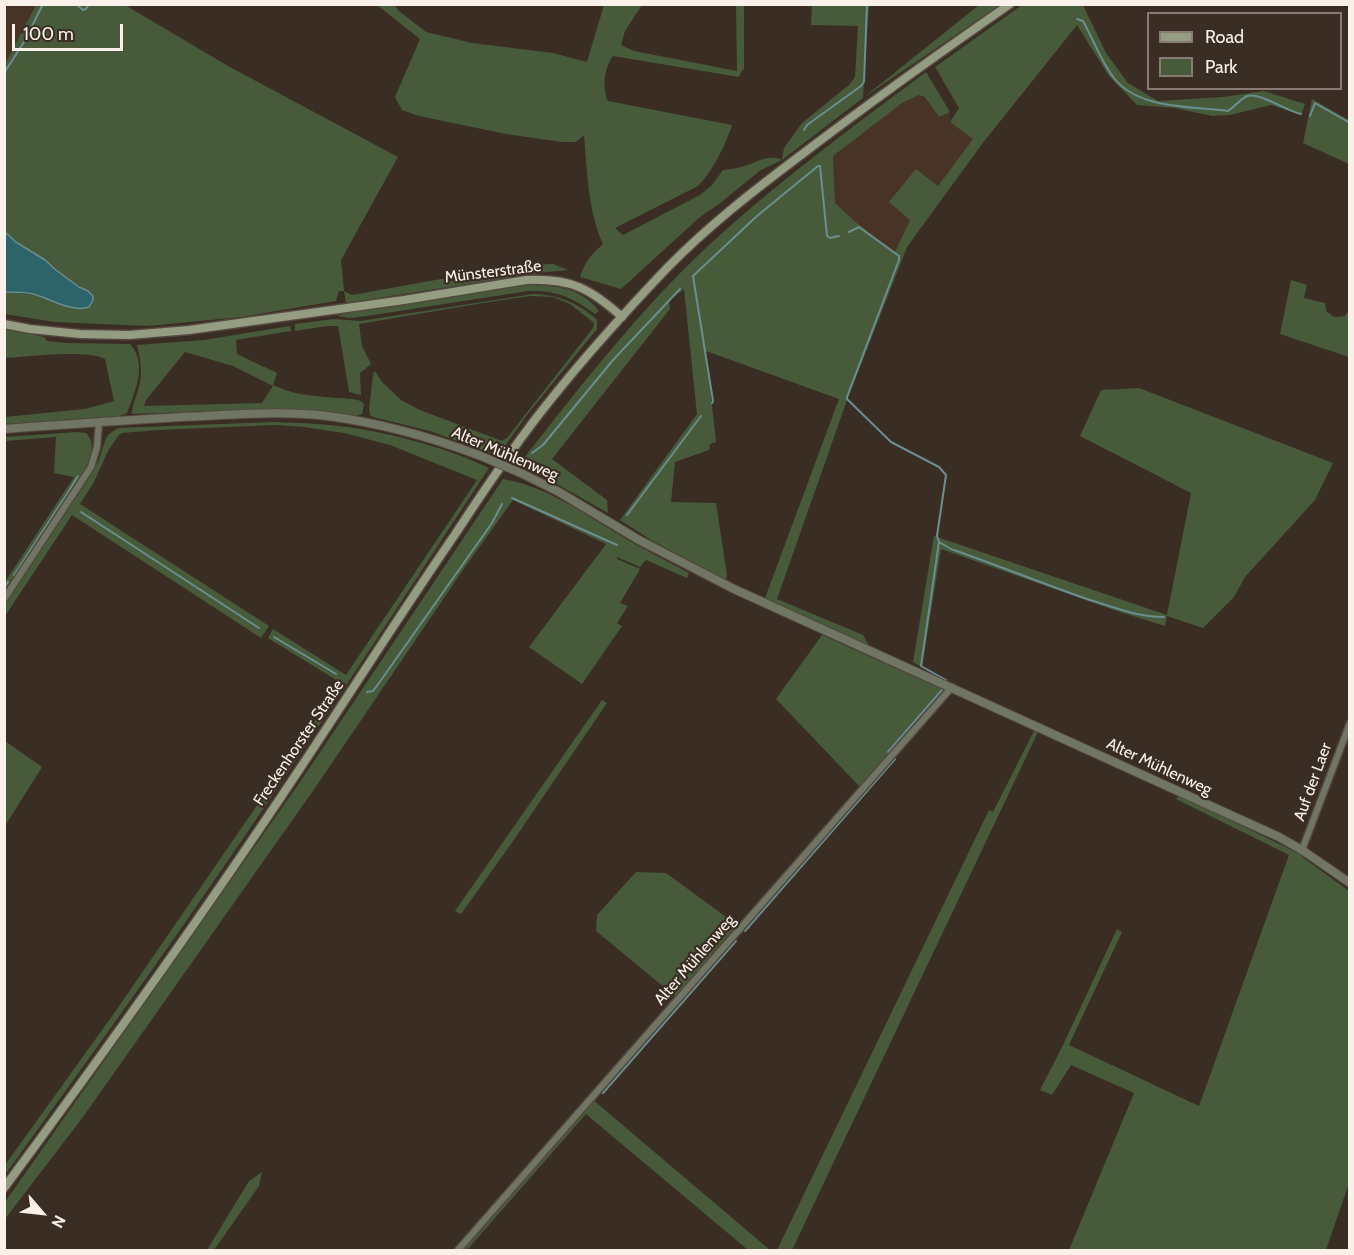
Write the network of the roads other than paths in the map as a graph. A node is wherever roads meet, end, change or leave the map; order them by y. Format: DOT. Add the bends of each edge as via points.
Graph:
graph roads {
  1 [pos="1010,4"];
  2 [pos="622,317"];
  3 [pos="4,324"];
  4 [pos="99,422"];
  5 [pos="4,429"];
  6 [pos="4,599"];
  7 [pos="952,687"];
  8 [pos="1350,723"];
  9 [pos="1302,850"];
  10 [pos="1350,882"];
  11 [pos="4,1188"];
  12 [pos="458,1251"];
  1 -- 2 [label="main road" via="842,124 728,212 671,264"];
  2 -- 3 [label="main road, Münsterstraße" via="583,288 556,280 526,280 179,331 80,334"];
  2 -- 11 [label="main road, Freckenhorster Straße" via="551,399 496,473 186,936"];
  4 -- 5 [label="street, Alter Mühlenweg"];
  4 -- 6 [label="street" via="91,466"];
  4 -- 7 [label="street, Alter Mühlenweg, bridge" via="245,414 325,416 427,437 523,474 705,575"];
  7 -- 9 [label="street, Alter Mühlenweg"];
  7 -- 12 [label="street, Alter Mühlenweg"];
  8 -- 9 [label="street, Auf der Laer"];
  9 -- 10 [label="street, Alter Mühlenweg"];
}
